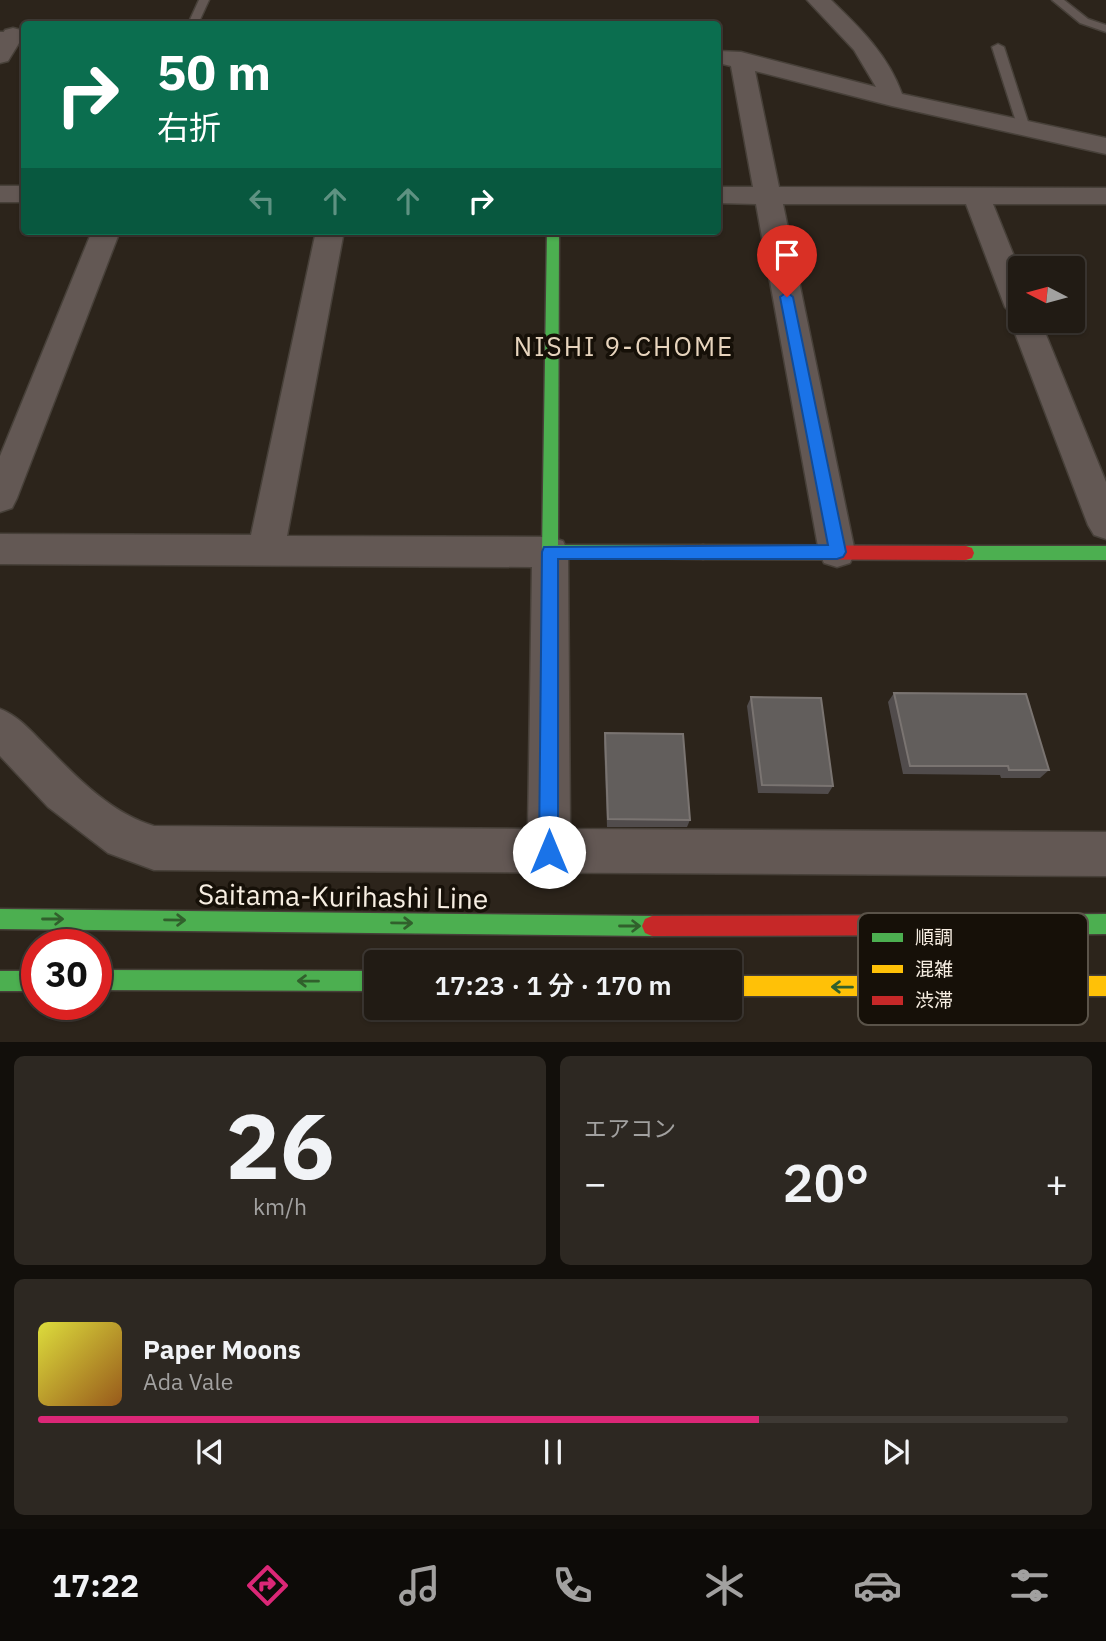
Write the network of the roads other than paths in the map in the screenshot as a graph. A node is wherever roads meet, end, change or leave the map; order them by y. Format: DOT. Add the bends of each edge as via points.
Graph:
graph roads {
  1 [pos="204,0"];
  2 [pos="818,0"];
  3 [pos="1057,0"];
  4 [pos="194,21"];
  5 [pos="1106,29"];
  6 [pos="12,35"];
  7 [pos="998,47"];
  8 [pos="0,56"];
  9 [pos="729,58"];
  10 [pos="892,99"];
  11 [pos="1024,128"];
  12 [pos="1106,146"];
  13 [pos="0,194"];
  14 [pos="21,194"];
  15 [pos="721,195"];
  16 [pos="766,195"];
  17 [pos="1106,196"];
  18 [pos="976,197"];
  19 [pos="104,235"];
  20 [pos="329,235"];
  21 [pos="553,235"];
  22 [pos="1008,277"];
  23 [pos="1030,333"];
  24 [pos="0,498"];
  25 [pos="1106,525"];
  26 [pos="0,549"];
  27 [pos="266,551"];
  28 [pos="550,552"];
  29 [pos="837,552"];
  30 [pos="1106,553"];
  31 [pos="0,729"];
  32 [pos="549,852"];
  33 [pos="1106,854"];
  34 [pos="0,919"];
  35 [pos="1088,924"];
  36 [pos="1106,924"];
  37 [pos="858,925"];
  38 [pos="112,980"];
  39 [pos="21,981"];
  40 [pos="364,981"];
  41 [pos="0,982"];
  42 [pos="742,986"];
  43 [pos="858,986"];
  44 [pos="1088,986"];
  45 [pos="1106,986"];
  1 -- 4 [label="lane"];
  2 -- 10 [label="street" via="853,33 884,74"];
  3 -- 5 [label="lane" via="1084,21"];
  6 -- 8 [label="street"];
  7 -- 11 [label="lane"];
  9 -- 10 [label="street"];
  9 -- 16 [label="street"];
  10 -- 11 [label="street"];
  11 -- 12 [label="street"];
  13 -- 14 [label="street"];
  15 -- 16 [label="street"];
  16 -- 18 [label="street"];
  16 -- 29 [label="street"];
  17 -- 18 [label="street"];
  18 -- 22 [label="street"];
  19 -- 24 [label="street"];
  20 -- 27 [label="street"];
  21 -- 28 [label="main road"];
  23 -- 25 [label="street"];
  26 -- 27 [label="street"];
  27 -- 28 [label="street"];
  28 -- 29 [label="main road"];
  28 -- 32 [label="street"];
  29 -- 30 [label="main road"];
  31 -- 32 [label="street" via="63,793 123,838 154,848"];
  32 -- 33 [label="street"];
  34 -- 37 [label="main road, Saitama-Kurihashi Line, one-way"];
  35 -- 36 [label="main road, Saitama-Kurihashi Line, one-way"];
  40 -- 38 [label="main road, one-way"];
  39 -- 41 [label="main road"];
  43 -- 42 [label="main road, one-way"];
  45 -- 44 [label="main road, one-way"];
}
